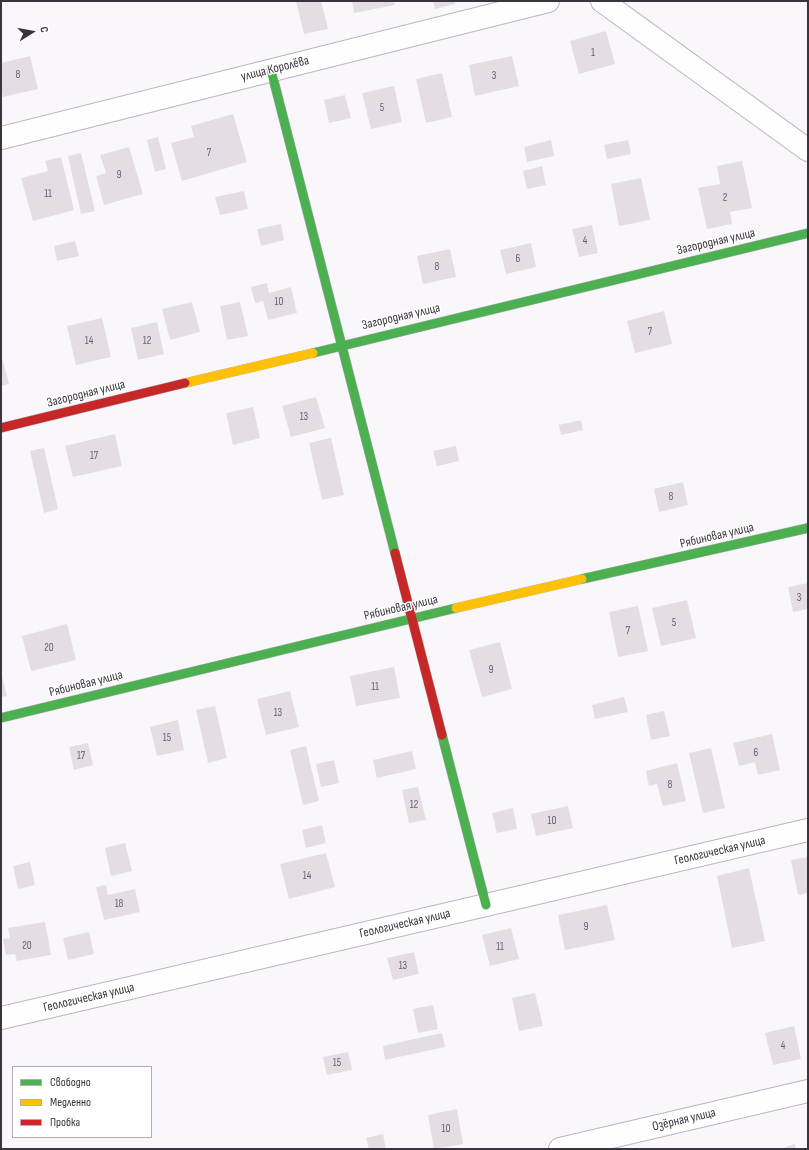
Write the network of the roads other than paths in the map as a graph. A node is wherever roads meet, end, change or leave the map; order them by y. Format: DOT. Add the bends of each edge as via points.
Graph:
graph roads {
  1 [pos="548,1"];
  2 [pos="602,1"];
  3 [pos="271,70"];
  4 [pos="1,138"];
  5 [pos="808,150"];
  6 [pos="808,233"];
  7 [pos="342,345"];
  8 [pos="1,428"];
  9 [pos="808,528"];
  10 [pos="412,618"];
  11 [pos="1,718"];
  12 [pos="808,830"];
  13 [pos="486,905"];
  14 [pos="1,1018"];
  15 [pos="808,1091"];
  16 [pos="560,1149"];
  1 -- 3 [label="street, улица Королёва"];
  2 -- 5 [label="street"];
  3 -- 4 [label="street, улица Королёва"];
  3 -- 7 [label="street"];
  6 -- 7 [label="street, Загородная улица"];
  7 -- 8 [label="street, Загородная улица"];
  7 -- 10 [label="street"];
  9 -- 10 [label="street, Рябиновая улица"];
  10 -- 11 [label="street, Рябиновая улица"];
  10 -- 13 [label="street"];
  12 -- 13 [label="street, Геологическая улица"];
  13 -- 14 [label="street, Геологическая улица"];
  15 -- 16 [label="street, Озёрная улица"];
}
